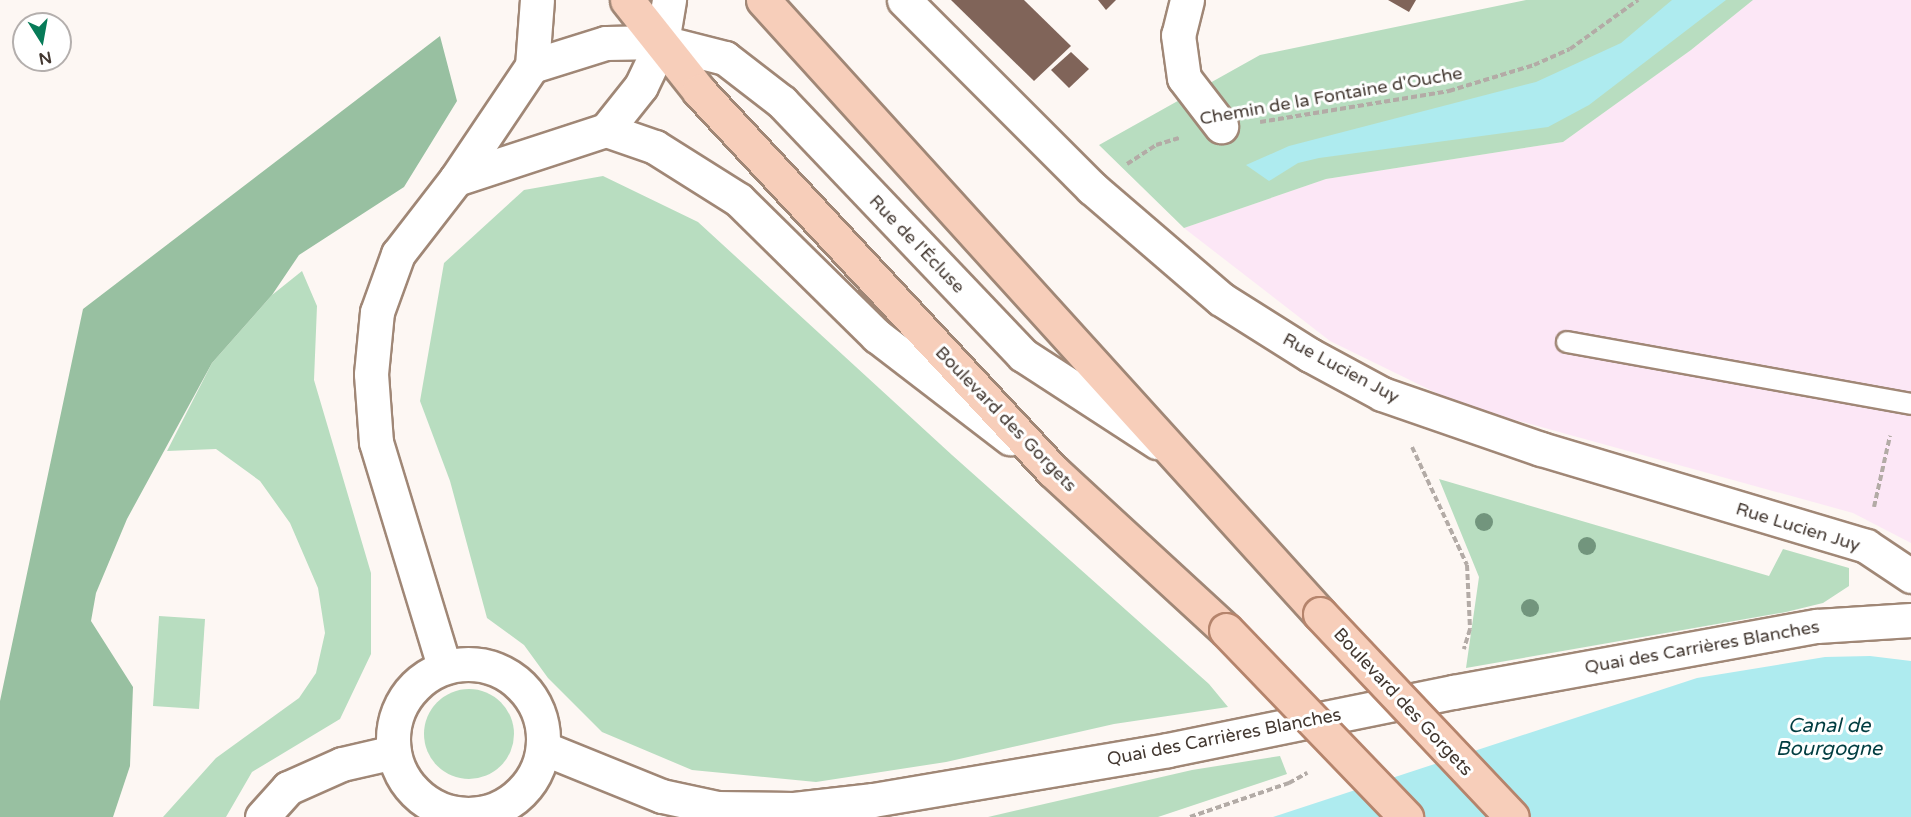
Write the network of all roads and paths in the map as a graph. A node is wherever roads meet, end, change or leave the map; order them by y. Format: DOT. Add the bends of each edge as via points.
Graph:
graph roads {
  1 [pos="537,0"];
  2 [pos="627,0"];
  3 [pos="669,0"];
  4 [pos="763,0"];
  5 [pos="904,0"];
  6 [pos="1187,0"];
  7 [pos="1638,0"];
  8 [pos="662,42"];
  9 [pos="532,66"];
  10 [pos="1221,126"];
  11 [pos="606,130"];
  12 [pos="456,179"];
  13 [pos="1092,188"];
  14 [pos="1567,342"];
  15 [pos="1904,403"];
  16 [pos="1174,453"];
  17 [pos="1053,471"];
  18 [pos="1866,546"];
  19 [pos="1911,576"];
  20 [pos="1911,620"];
  21 [pos="444,666"];
  22 [pos="543,748"];
  23 [pos="394,752"];
  24 [pos="493,813"];
  25 [pos="262,817"];
  26 [pos="1406,817"];
  27 [pos="1512,817"];
  1 -- 9 [label="street"];
  2 -- 8 [label="main road, Boulevard des Gorgets"];
  3 -- 8 [label="street"];
  4 -- 16 [label="main road, Boulevard des Gorgets"];
  5 -- 13 [label="street, Rue Lucien Juy"];
  6 -- 10 [label="street" via="1178,35 1184,78"];
  7 -- 10 [label="path, Chemin de la Fontaine d'Ouche" via="1570,49 1449,91"];
  8 -- 9 [label="street, Rue de l'Écluse" via="606,43"];
  8 -- 11 [label="street" via="641,86"];
  8 -- 16 [label="street, Rue de l'Écluse" via="725,58 782,102 1023,355"];
  8 -- 17 [label="main road, Boulevard des Gorgets" via="699,92"];
  9 -- 12 [label="street"];
  10 -- 13 [label="path, Chemin de la Fontaine d'Ouche" via="1156,145"];
  11 -- 12 [label="street"];
  11 -- 17 [label="street" via="655,147 739,200 877,336"];
  12 -- 21 [label="street" via="398,254 378,312 371,374 376,442"];
  13 -- 18 [label="street, Rue Lucien Juy" via="1221,299 1382,394 1541,449"];
  14 -- 15 [label="lane"];
  15 -- 18 [label="path"];
  16 -- 27 [label="main road, Boulevard des Gorgets, bridge"];
  17 -- 26 [label="main road, Boulevard des Gorgets, bridge" via="1226,630"];
  18 -- 19 [label="street, Rue Lucien Juy"];
  20 -- 22 [label="street, Quai des Carrières Blanches" via="1817,626 1453,692 1168,750 873,800 794,809 717,808 662,796"];
  21 -- 22 [label="street" via="469,663 495,667 516,680 537,707 543,723"];
  21 -- 23 [label="street" via="422,678 405,696 394,718"];
  22 -- 24 [label="street" via="537,772 522,792"];
  23 -- 24 [label="street" via="398,768 411,788 430,804 453,813"];
  23 -- 25 [label="street" via="342,764 288,788"];
}
